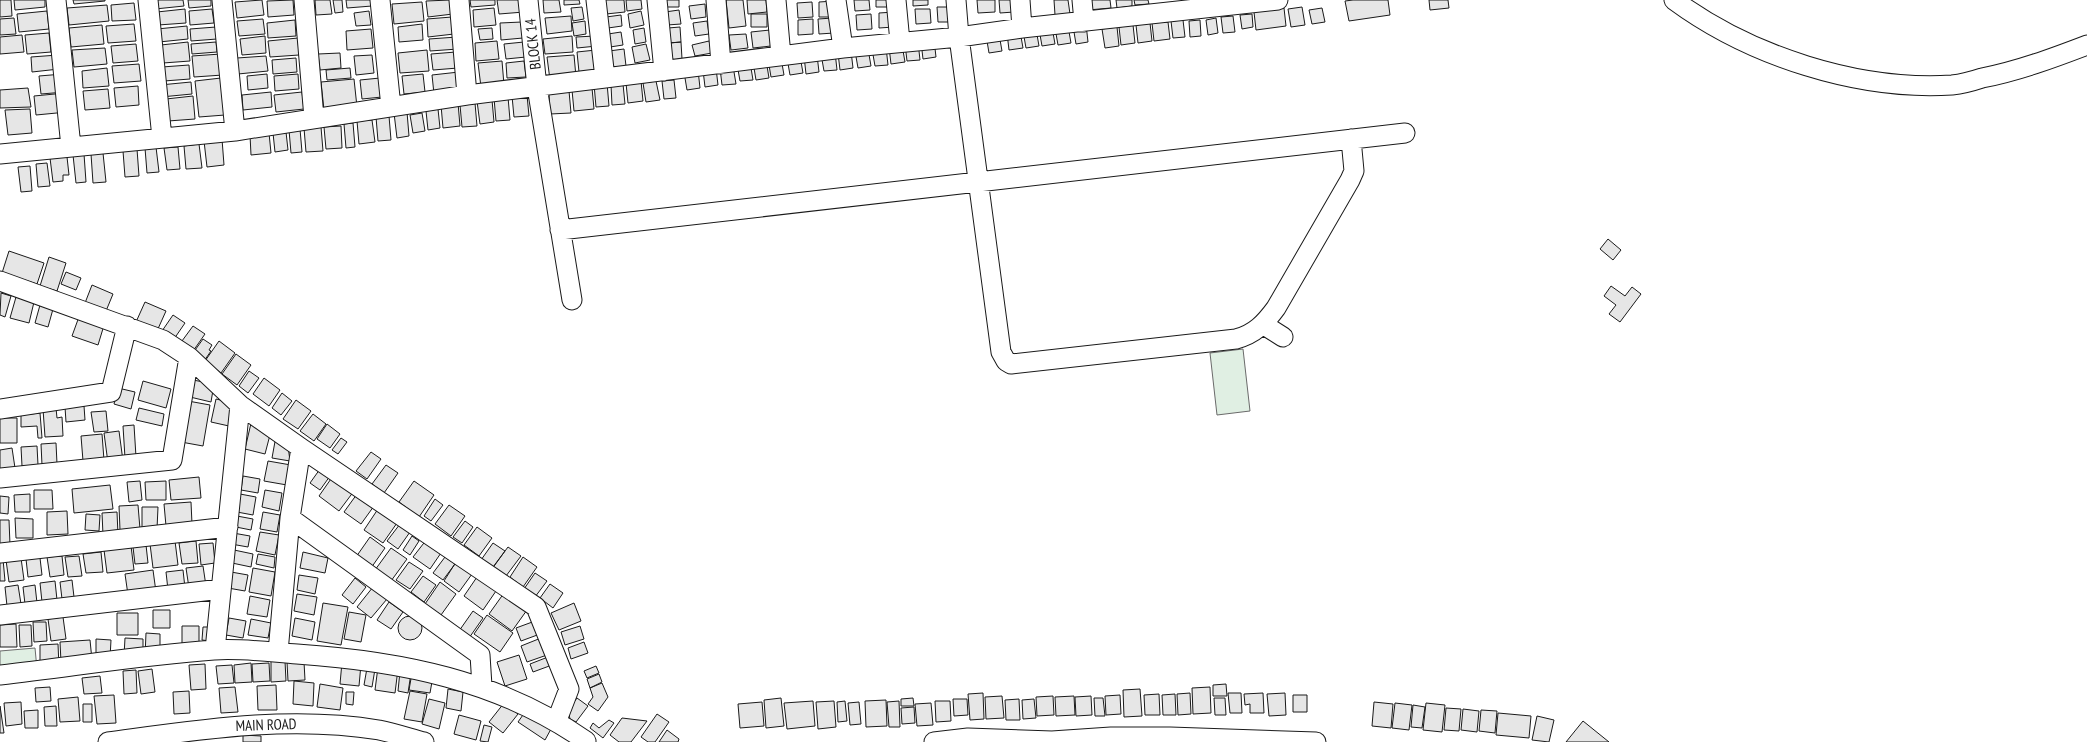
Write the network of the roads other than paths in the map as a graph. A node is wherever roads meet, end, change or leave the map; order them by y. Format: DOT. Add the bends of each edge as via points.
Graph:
graph roads {
  1 [pos="56,0"];
  2 [pos="148,0"];
  3 [pos="222,0"];
  4 [pos="304,0"];
  5 [pos="380,0"];
  6 [pos="459,0"];
  7 [pos="528,0"];
  8 [pos="596,0"];
  9 [pos="657,0"];
  10 [pos="716,0"];
  11 [pos="776,0"];
  12 [pos="836,0"];
  13 [pos="896,0"];
  14 [pos="956,0"];
  15 [pos="1020,0"];
  16 [pos="1082,0"];
  17 [pos="1278,0"];
  18 [pos="1674,0"];
  19 [pos="1084,22"];
  20 [pos="1022,28"];
  21 [pos="959,37"];
  22 [pos="900,42"];
  23 [pos="2087,45"];
  24 [pos="843,48"];
  25 [pos="781,56"];
  26 [pos="721,64"];
  27 [pos="664,70"];
  28 [pos="605,78"];
  29 [pos="537,87"];
  30 [pos="467,95"];
  31 [pos="390,107"];
  32 [pos="314,118"];
  33 [pos="235,131"];
  34 [pos="1405,133"];
  35 [pos="162,138"];
  36 [pos="1350,139"];
  37 [pos="71,147"];
  38 [pos="0,154"];
  39 [pos="978,182"];
  40 [pos="560,230"];
  41 [pos="0,281"];
  42 [pos="572,300"];
  43 [pos="1264,325"];
  44 [pos="127,326"];
  45 [pos="1283,337"];
  46 [pos="189,357"];
  47 [pos="240,405"];
  48 [pos="0,409"];
  49 [pos="300,448"];
  50 [pos="0,478"];
  51 [pos="290,518"];
  52 [pos="228,527"];
  53 [pos="0,553"];
  54 [pos="221,590"];
  55 [pos="0,615"];
  56 [pos="216,650"];
  57 [pos="278,652"];
  58 [pos="0,676"];
  59 [pos="482,686"];
  60 [pos="557,720"];
  61 [pos="1171,739"];
  62 [pos="968,740"];
  63 [pos="1112,740"];
  64 [pos="586,741"];
  65 [pos="1219,741"];
  66 [pos="1278,741"];
  67 [pos="108,742"];
  68 [pos="424,742"];
  69 [pos="934,742"];
  70 [pos="1052,742"];
  71 [pos="1316,742"];
  1 -- 37 [label="street"];
  2 -- 35 [label="street"];
  3 -- 33 [label="street"];
  4 -- 32 [label="street"];
  5 -- 31 [label="street"];
  6 -- 30 [label="street"];
  7 -- 29 [label="street, BLOCK 14"];
  8 -- 28 [label="street"];
  9 -- 27 [label="street"];
  10 -- 26 [label="street"];
  11 -- 25 [label="street"];
  12 -- 24 [label="street"];
  13 -- 22 [label="street"];
  14 -- 21 [label="street"];
  15 -- 20 [label="street"];
  16 -- 19 [label="street"];
  17 -- 19 [label="street"];
  18 -- 23 [label="street" via="1718,28 1779,57 1891,84 1954,85 2012,72"];
  19 -- 20 [label="street"];
  20 -- 21 [label="street"];
  21 -- 22 [label="street"];
  21 -- 39 [label="street"];
  22 -- 24 [label="street"];
  24 -- 25 [label="street"];
  25 -- 26 [label="street"];
  26 -- 27 [label="street"];
  27 -- 28 [label="street"];
  28 -- 29 [label="street"];
  29 -- 30 [label="street"];
  29 -- 40 [label="street, BLOCK 14"];
  30 -- 31 [label="street"];
  31 -- 32 [label="street"];
  32 -- 33 [label="street"];
  33 -- 35 [label="street"];
  34 -- 36 [label="street"];
  35 -- 37 [label="street"];
  36 -- 39 [label="street"];
  36 -- 43 [label="street" via="1354,171 1350,180"];
  37 -- 38 [label="street"];
  39 -- 40 [label="street"];
  39 -- 43 [label="street" via="1000,352 1006,361 1012,364 1236,339"];
  40 -- 42 [label="street, BLOCK 14"];
  41 -- 44 [label="street"];
  43 -- 45 [label="street"];
  44 -- 46 [label="street" via="163,340"];
  44 -- 48 [label="street" via="110,392"];
  46 -- 47 [label="street"];
  46 -- 50 [label="street" via="172,460"];
  47 -- 49 [label="street"];
  47 -- 52 [label="street"];
  49 -- 51 [label="street"];
  49 -- 60 [label="street" via="536,607 569,689"];
  51 -- 57 [label="street"];
  51 -- 59 [label="street" via="480,655"];
  52 -- 53 [label="street"];
  52 -- 54 [label="street"];
  54 -- 55 [label="street"];
  54 -- 56 [label="street"];
  56 -- 57 [label="street"];
  56 -- 58 [label="street"];
  57 -- 59 [label="street" via="408,667"];
  59 -- 60 [label="street"];
  60 -- 64 [label="street"];
  61 -- 63 [label="street"];
  61 -- 65 [label="street"];
  62 -- 69 [label="street"];
  62 -- 70 [label="street"];
  63 -- 70 [label="street"];
  65 -- 66 [label="street"];
  66 -- 71 [label="street"];
  67 -- 68 [label="street, MAIN ROAD" via="244,724 310,724 380,730"];
}
